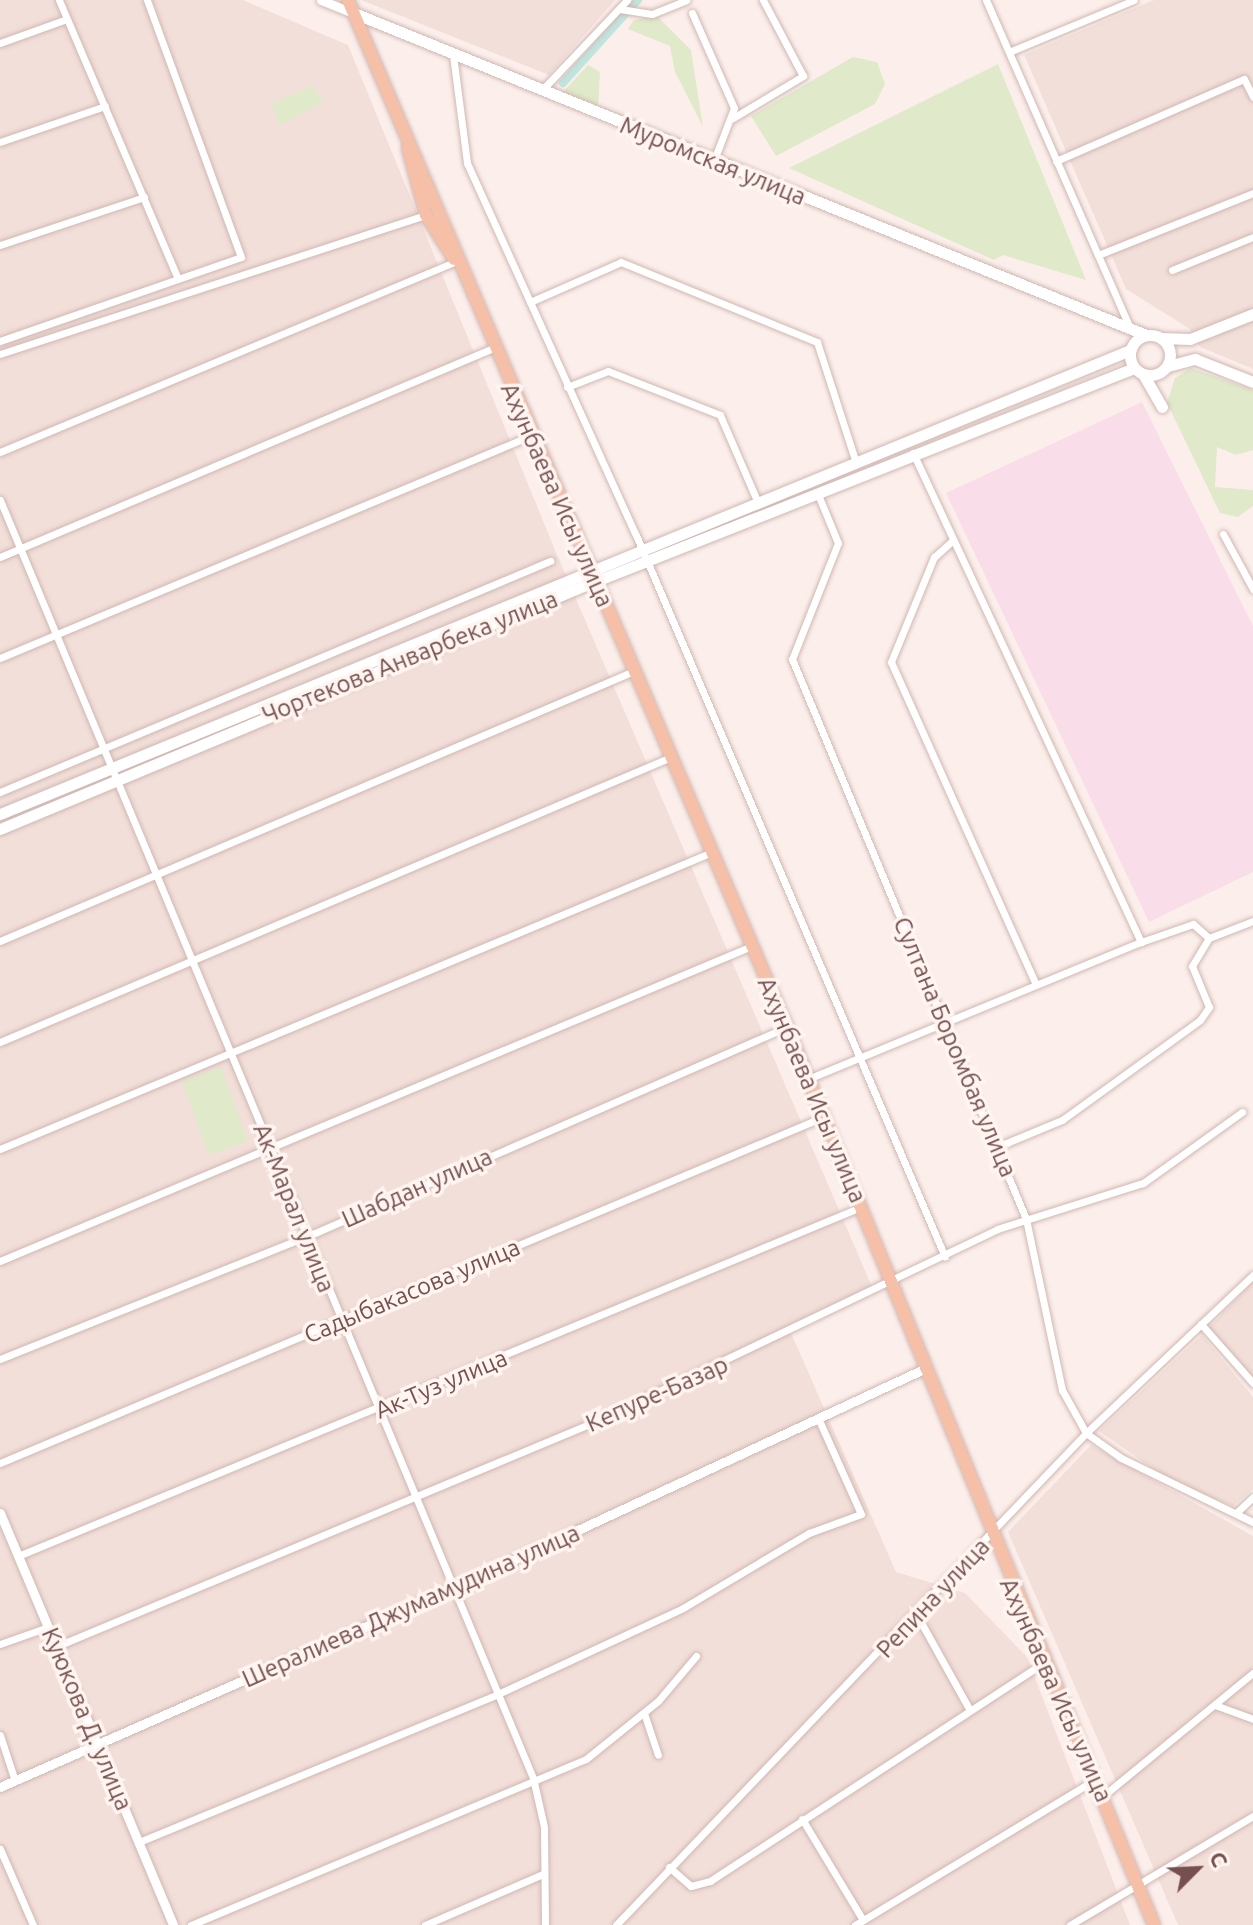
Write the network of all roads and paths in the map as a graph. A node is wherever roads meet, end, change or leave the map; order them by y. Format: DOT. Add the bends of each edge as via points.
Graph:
graph roads {
  1 [pos="59,0"];
  2 [pos="147,0"];
  3 [pos="321,0"];
  4 [pos="348,0"];
  5 [pos="686,0"];
  6 [pos="763,0"];
  7 [pos="986,0"];
  8 [pos="1134,0"];
  9 [pos="624,6"];
  10 [pos="354,13"];
  11 [pos="692,13"];
  12 [pos="67,19"];
  13 [pos="0,43"];
  14 [pos="1009,52"];
  15 [pos="453,55"];
  16 [pos="540,92"];
  17 [pos="1253,97"];
  18 [pos="105,106"];
  19 [pos="733,118"];
  20 [pos="0,142"];
  21 [pos="408,148"];
  22 [pos="714,160"];
  23 [pos="1056,161"];
  24 [pos="1252,196"];
  25 [pos="144,197"];
  26 [pos="426,215"];
  27 [pos="1253,237"];
  28 [pos="0,245"];
  29 [pos="1098,255"];
  30 [pos="456,261"];
  31 [pos="1172,270"];
  32 [pos="178,279"];
  33 [pos="530,302"];
  34 [pos="1253,314"];
  35 [pos="1105,321"];
  36 [pos="1131,330"];
  37 [pos="1146,335"];
  38 [pos="1161,338"];
  39 [pos="1190,339"];
  40 [pos="0,341"];
  41 [pos="493,348"];
  42 [pos="1131,349"];
  43 [pos="0,354"];
  44 [pos="1195,359"];
  45 [pos="1166,368"];
  46 [pos="1138,371"];
  47 [pos="1253,382"];
  48 [pos="567,387"];
  49 [pos="530,436"];
  50 [pos="0,452"];
  51 [pos="913,453"];
  52 [pos="856,463"];
  53 [pos="817,492"];
  54 [pos="0,500"];
  55 [pos="758,503"];
  56 [pos="1223,534"];
  57 [pos="952,541"];
  58 [pos="20,548"];
  59 [pos="645,556"];
  60 [pos="0,557"];
  61 [pos="550,561"];
  62 [pos="594,577"];
  63 [pos="1253,589"];
  64 [pos="58,633"];
  65 [pos="0,658"];
  66 [pos="634,671"];
  67 [pos="104,749"];
  68 [pos="671,757"];
  69 [pos="111,766"];
  70 [pos="117,779"];
  71 [pos="0,792"];
  72 [pos="0,814"];
  73 [pos="0,829"];
  74 [pos="712,852"];
  75 [pos="156,875"];
  76 [pos="1253,921"];
  77 [pos="1209,938"];
  78 [pos="0,941"];
  79 [pos="1141,942"];
  80 [pos="752,946"];
  81 [pos="192,961"];
  82 [pos="1035,982"];
  83 [pos="944,1019"];
  84 [pos="787,1027"];
  85 [pos="0,1042"];
  86 [pos="232,1051"];
  87 [pos="859,1056"];
  88 [pos="808,1079"];
  89 [pos="1242,1112"];
  90 [pos="823,1117"];
  91 [pos="997,1147"];
  92 [pos="0,1149"];
  93 [pos="270,1151"];
  94 [pos="861,1207"];
  95 [pos="1026,1219"];
  96 [pos="303,1234"];
  97 [pos="945,1257"];
  98 [pos="0,1261"];
  99 [pos="1253,1275"];
  100 [pos="893,1284"];
  101 [pos="341,1321"];
  102 [pos="1201,1324"];
  103 [pos="0,1359"];
  104 [pos="926,1368"];
  105 [pos="1253,1383"];
  106 [pos="379,1411"];
  107 [pos="818,1418"];
  108 [pos="1086,1433"];
  109 [pos="0,1463"];
  110 [pos="1253,1497"];
  111 [pos="415,1499"];
  112 [pos="0,1513"];
  113 [pos="1236,1513"];
  114 [pos="1253,1522"];
  115 [pos="990,1538"];
  116 [pos="18,1556"];
  117 [pos="455,1588"];
  118 [pos="918,1617"];
  119 [pos="48,1627"];
  120 [pos="0,1644"];
  121 [pos="55,1647"];
  122 [pos="696,1656"];
  123 [pos="1045,1662"];
  124 [pos="1253,1673"];
  125 [pos="498,1694"];
  126 [pos="1215,1705"];
  127 [pos="968,1707"];
  128 [pos="644,1713"];
  129 [pos="1253,1719"];
  130 [pos="0,1735"];
  131 [pos="97,1745"];
  132 [pos="658,1755"];
  133 [pos="533,1778"];
  134 [pos="1097,1779"];
  135 [pos="15,1781"];
  136 [pos="0,1787"];
  137 [pos="1103,1796"];
  138 [pos="1253,1816"];
  139 [pos="802,1819"];
  140 [pos="139,1842"];
  141 [pos="0,1849"];
  142 [pos="669,1867"];
  143 [pos="543,1874"];
  144 [pos="1139,1887"];
  145 [pos="863,1920"];
  146 [pos="33,1925"];
  147 [pos="173,1925"];
  148 [pos="191,1925"];
  149 [pos="425,1925"];
  150 [pos="545,1925"];
  151 [pos="616,1925"];
  152 [pos="855,1925"];
  153 [pos="1070,1925"];
  154 [pos="1154,1925"];
  1 -- 12 [label="street"];
  2 -- 32 [label="street" via="241,257"];
  3 -- 10 [label="street, Муромская улица"];
  4 -- 10 [label="main road, Ахунбаева Исы улица"];
  5 -- 9 [label="street"];
  6 -- 19 [label="street" via="803,76"];
  7 -- 14 [label="street"];
  8 -- 14 [label="street"];
  9 -- 16 [label="street"];
  10 -- 15 [label="main road, Муромская улица"];
  10 -- 21 [label="main road, Ахунбаева Исы улица"];
  11 -- 19 [label="street" via="732,100"];
  12 -- 13 [label="street"];
  12 -- 18 [label="street"];
  14 -- 23 [label="street"];
  15 -- 16 [label="main road, Муромская улица"];
  15 -- 33 [label="street" via="467,163"];
  16 -- 22 [label="main road, Муромская улица"];
  17 -- 23 [label="street" via="1244,79"];
  18 -- 20 [label="street"];
  18 -- 25 [label="street"];
  19 -- 22 [label="street"];
  21 -- 26 [label="main road, Ахунбаева Исы улица"];
  21 -- 30 [label="main road, Ахунбаева Исы улица" via="440,209"];
  22 -- 35 [label="main road, Муромская улица"];
  23 -- 29 [label="street"];
  24 -- 29 [label="street"];
  25 -- 28 [label="street"];
  25 -- 32 [label="street"];
  26 -- 30 [label="main road, Ахунбаева Исы улица"];
  26 -- 43 [label="street"];
  27 -- 31 [label="street"];
  29 -- 36 [label="street"];
  30 -- 41 [label="main road, Ахунбаева Исы улица"];
  30 -- 50 [label="street"];
  32 -- 40 [label="street"];
  33 -- 48 [label="street"];
  33 -- 52 [label="street" via="621,262 817,342"];
  34 -- 39 [label="main road"];
  35 -- 36 [label="main road, Муромская улица"];
  35 -- 42 [label="main road"];
  36 -- 37 [label="main road, Муромская улица"];
  37 -- 38 [label="main road"];
  37 -- 42 [label="main road"];
  38 -- 39 [label="main road"];
  38 -- 45 [label="main road" via="1170,350"];
  39 -- 44 [label="main road" via="1186,348"];
  41 -- 49 [label="main road, Ахунбаева Исы улица"];
  41 -- 58 [label="street"];
  42 -- 46 [label="main road"];
  42 -- 52 [label="main road, Чортекова Анварбека улица"];
  44 -- 45 [label="main road"];
  44 -- 47 [label="main road"];
  45 -- 46 [label="main road"];
  45 -- 46 [label="main road" via="1162,407"];
  46 -- 51 [label="main road, Чортекова Анварбека улица"];
  48 -- 55 [label="street" via="608,371 720,415"];
  48 -- 59 [label="street"];
  49 -- 62 [label="main road, Ахунбаева Исы улица"];
  49 -- 64 [label="street"];
  51 -- 53 [label="main road, Чортекова Анварбека улица"];
  51 -- 57 [label="street"];
  52 -- 55 [label="main road, Чортекова Анварбека улица"];
  53 -- 59 [label="main road, Чортекова Анварбека улица"];
  53 -- 83 [label="street, Султана Боромбая улица" via="838,543 792,659"];
  54 -- 58 [label="street, Ак-Марал улица"];
  55 -- 59 [label="main road, Чортекова Анварбека улица"];
  56 -- 63 [label="street"];
  57 -- 79 [label="street"];
  57 -- 82 [label="street" via="934,557 891,662"];
  58 -- 60 [label="street"];
  58 -- 64 [label="street, Ак-Марал улица"];
  59 -- 62 [label="main road, Чортекова Анварбека улица"];
  59 -- 87 [label="street"];
  61 -- 67 [label="street"];
  62 -- 66 [label="main road, Ахунбаева Исы улица"];
  62 -- 69 [label="main road, Чортекова Анварбека улица"];
  62 -- 70 [label="main road, Чортекова Анварбека улица"];
  64 -- 65 [label="street"];
  64 -- 67 [label="street, Ак-Марал улица"];
  66 -- 68 [label="main road, Ахунбаева Исы улица"];
  66 -- 75 [label="street"];
  67 -- 69 [label="street, Ак-Марал улица"];
  67 -- 71 [label="street"];
  68 -- 74 [label="main road, Ахунбаева Исы улица"];
  68 -- 81 [label="street"];
  69 -- 70 [label="street, Ак-Марал улица"];
  69 -- 72 [label="main road, Чортекова Анварбека улица"];
  70 -- 73 [label="main road, Чортекова Анварбека улица"];
  70 -- 75 [label="street, Ак-Марал улица"];
  74 -- 80 [label="main road, Ахунбаева Исы улица"];
  74 -- 86 [label="street"];
  75 -- 78 [label="street"];
  75 -- 81 [label="street, Ак-Марал улица"];
  76 -- 77 [label="street"];
  77 -- 79 [label="street" via="1193,924"];
  77 -- 91 [label="street" via="1192,966 1209,1007 1200,1020 1062,1120"];
  79 -- 82 [label="street"];
  80 -- 84 [label="main road, Ахунбаева Исы улица"];
  80 -- 93 [label="street"];
  81 -- 85 [label="street"];
  81 -- 86 [label="street, Ак-Марал улица"];
  82 -- 83 [label="street"];
  83 -- 87 [label="street"];
  83 -- 91 [label="street, Султана Боромбая улица"];
  84 -- 88 [label="main road, Ахунбаева Исы улица"];
  84 -- 96 [label="street, Шабдан улица"];
  86 -- 92 [label="street"];
  86 -- 93 [label="street, Ак-Марал улица"];
  87 -- 88 [label="street"];
  87 -- 97 [label="street"];
  88 -- 90 [label="main road, Ахунбаева Исы улица"];
  89 -- 95 [label="street, Кепуре-Базар" via="1143,1183"];
  90 -- 94 [label="main road, Ахунбаева Исы улица"];
  90 -- 101 [label="street, Садыбакасова улица"];
  91 -- 95 [label="street, Султана Боромбая улица"];
  93 -- 96 [label="street, Ак-Марал улица"];
  93 -- 98 [label="street"];
  94 -- 100 [label="main road, Ахунбаева Исы улица"];
  94 -- 106 [label="street, Ак-Туз улица"];
  95 -- 97 [label="street, Кепуре-Базар"];
  95 -- 108 [label="street, Султана Боромбая улица" via="1062,1390"];
  96 -- 101 [label="street, Ак-Марал улица"];
  96 -- 103 [label="street, Шабдан улица"];
  97 -- 100 [label="street, Кепуре-Базар"];
  99 -- 102 [label="street, Репина улица"];
  100 -- 104 [label="main road, Ахунбаева Исы улица"];
  100 -- 111 [label="street, Кепуре-Базар"];
  101 -- 106 [label="street, Ак-Марал улица"];
  101 -- 109 [label="street, Садыбакасова улица"];
  102 -- 105 [label="street"];
  102 -- 108 [label="street, Репина улица"];
  104 -- 107 [label="street, Шералиева Джумамудина улица"];
  104 -- 115 [label="main road, Ахунбаева Исы улица"];
  106 -- 111 [label="street, Ак-Марал улица"];
  106 -- 116 [label="street, Ак-Туз улица"];
  107 -- 117 [label="street, Шералиева Джумамудина улица"];
  107 -- 125 [label="street" via="861,1514 809,1533 683,1608"];
  108 -- 113 [label="street, Султана Боромбая улица" via="1170,1486"];
  108 -- 115 [label="street, Репина улица"];
  110 -- 113 [label="street"];
  111 -- 117 [label="street, Ак-Марал улица"];
  111 -- 121 [label="street, Кепуре-Базар"];
  112 -- 116 [label="street, Куюкова Д. улица"];
  113 -- 114 [label="street, Султана Боромбая улица"];
  115 -- 118 [label="street, Репина улица"];
  115 -- 123 [label="main road, Ахунбаева Исы улица"];
  116 -- 119 [label="street, Куюкова Д. улица"];
  117 -- 125 [label="street, Ак-Марал улица"];
  117 -- 131 [label="street, Шералиева Джумамудина улица"];
  118 -- 127 [label="street"];
  118 -- 142 [label="street, Репина улица"];
  119 -- 120 [label="street"];
  119 -- 121 [label="street, Куюкова Д. улица"];
  121 -- 131 [label="street, Куюкова Д. улица"];
  122 -- 128 [label="street"];
  123 -- 127 [label="street"];
  123 -- 134 [label="main road, Ахунбаева Исы улица"];
  124 -- 126 [label="street"];
  125 -- 133 [label="street, Ак-Марал улица"];
  125 -- 140 [label="street"];
  126 -- 129 [label="street"];
  126 -- 137 [label="street"];
  127 -- 139 [label="street"];
  128 -- 132 [label="street"];
  128 -- 133 [label="street" via="586,1759"];
  130 -- 135 [label="street"];
  131 -- 135 [label="street, Шералиева Джумамудина улица"];
  131 -- 140 [label="street, Куюкова Д. улица"];
  133 -- 143 [label="street, Ак-Марал улица"];
  133 -- 148 [label="street"];
  134 -- 137 [label="main road, Ахунбаева Исы улица"];
  134 -- 145 [label="street"];
  135 -- 136 [label="street, Шералиева Джумамудина улица"];
  137 -- 144 [label="main road, Ахунбаева Исы улица"];
  138 -- 144 [label="street"];
  139 -- 142 [label="street" via="710,1881 691,1886"];
  139 -- 145 [label="street"];
  140 -- 147 [label="street, Куюкова Д. улица"];
  141 -- 146 [label="street"];
  142 -- 151 [label="street, Репина улица"];
  143 -- 149 [label="street"];
  143 -- 150 [label="street, Ак-Марал улица"];
  144 -- 153 [label="street"];
  144 -- 154 [label="main road, Ахунбаева Исы улица"];
  145 -- 152 [label="street"];
}
